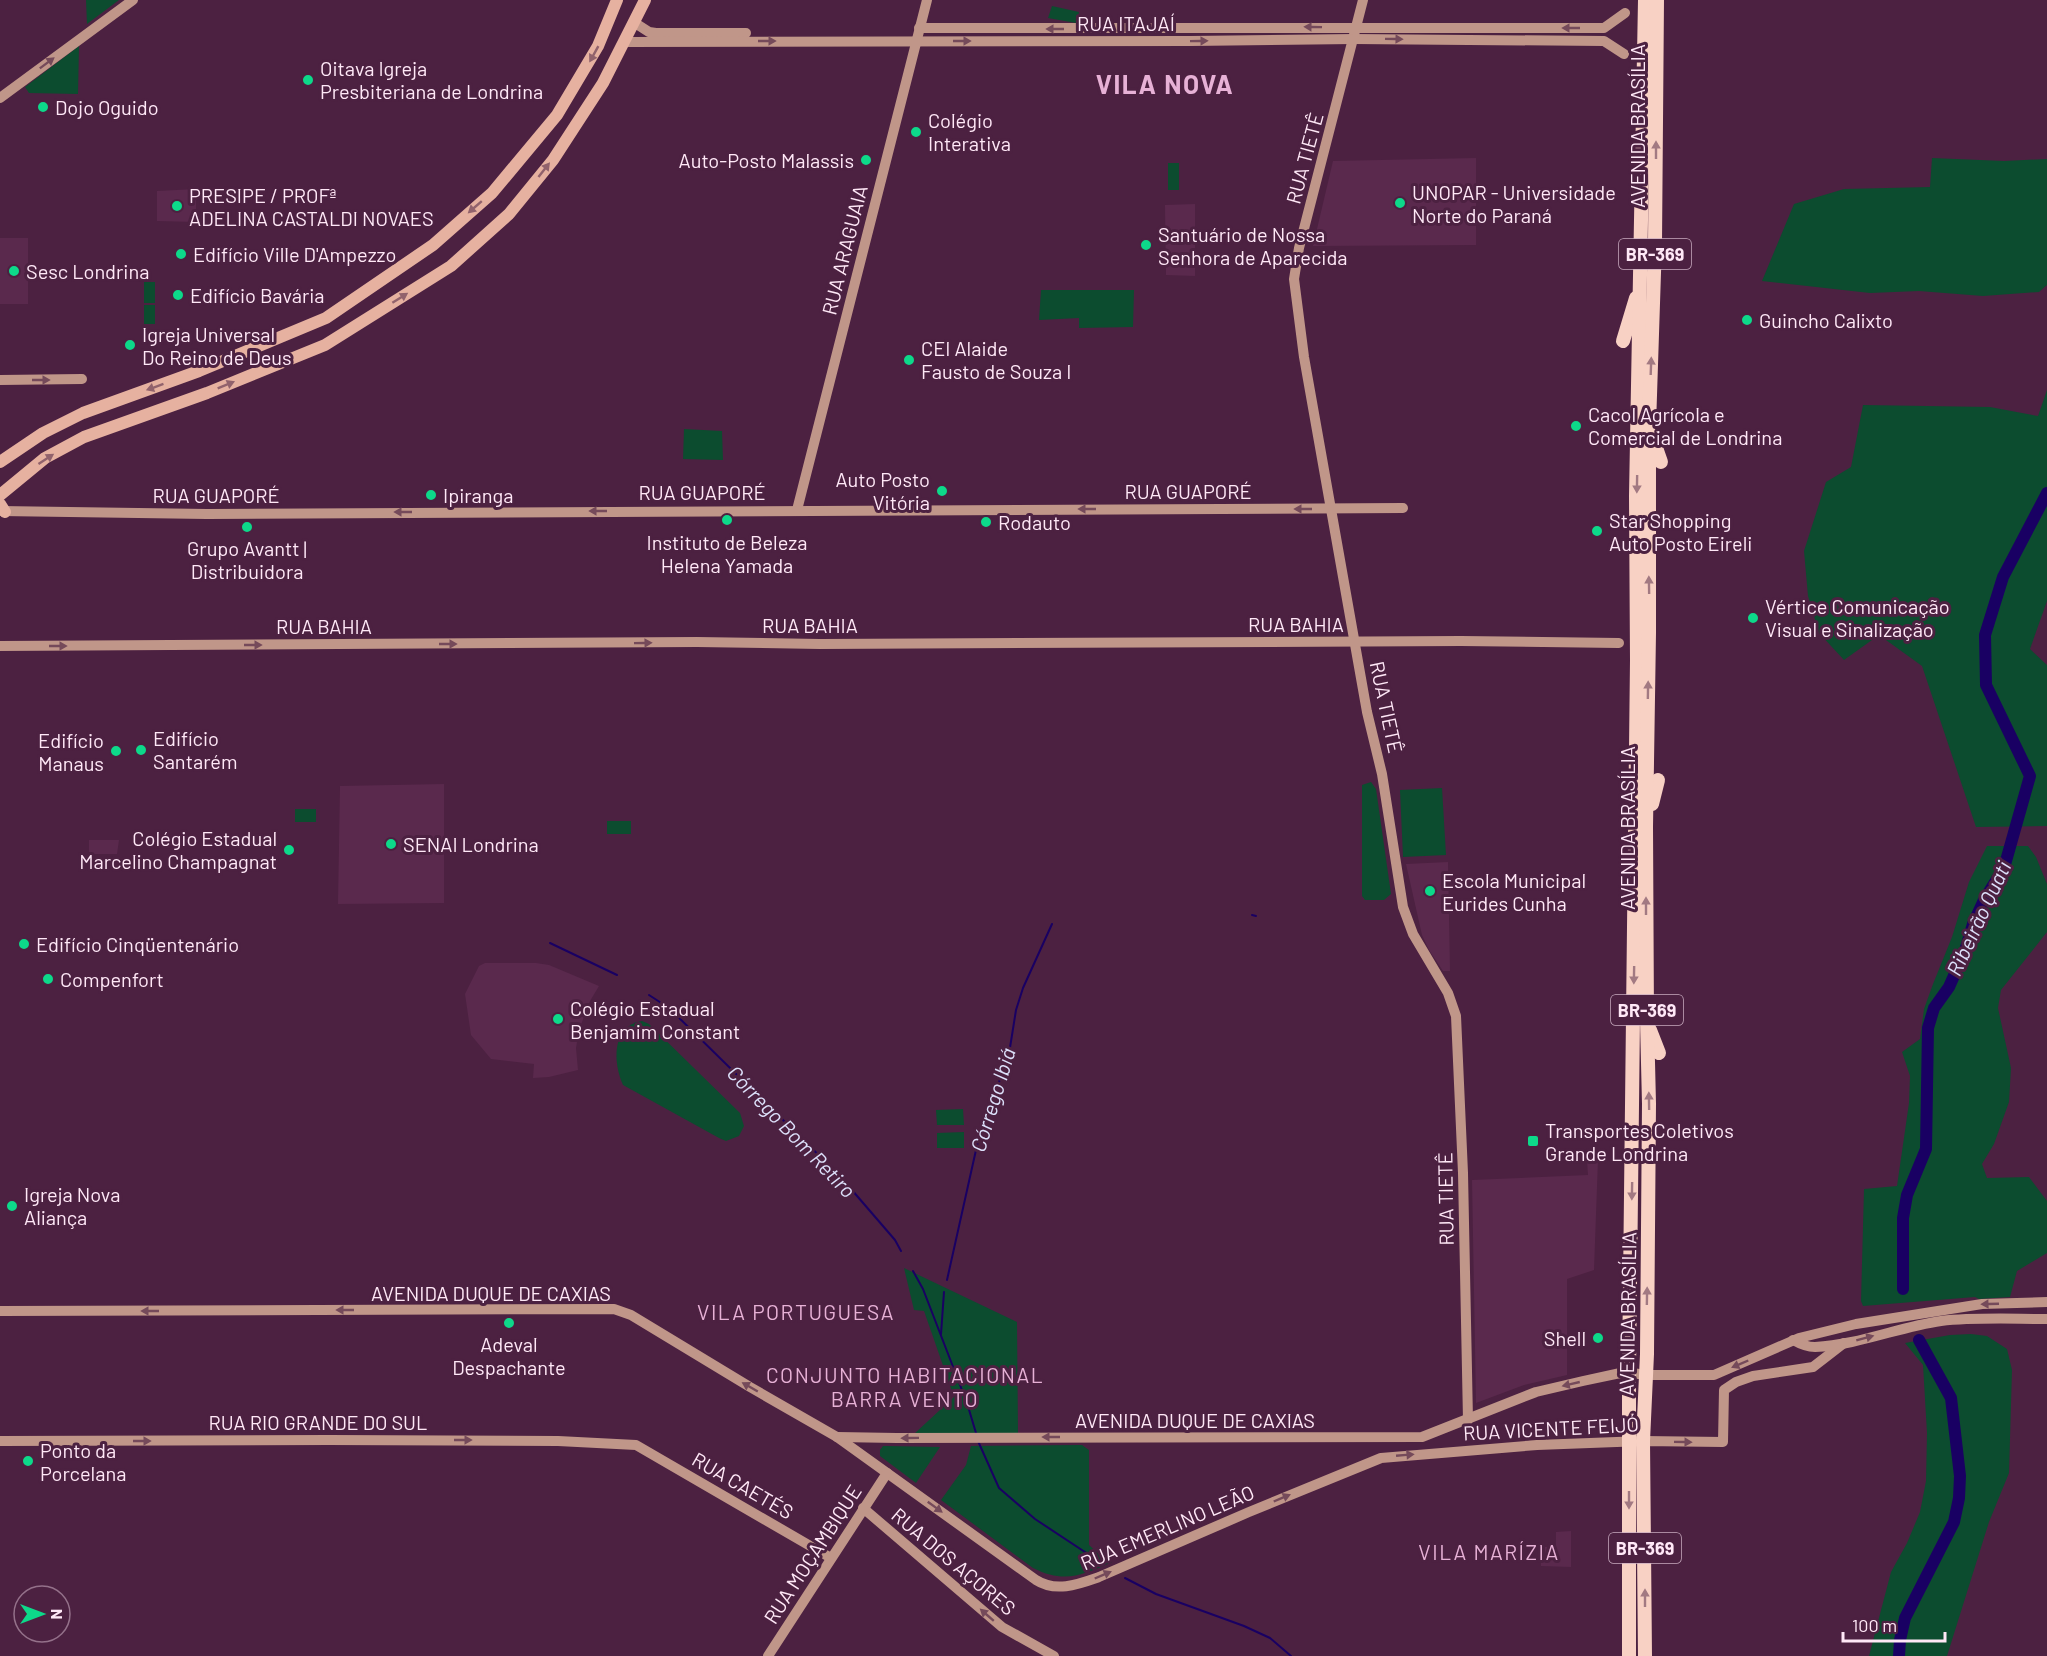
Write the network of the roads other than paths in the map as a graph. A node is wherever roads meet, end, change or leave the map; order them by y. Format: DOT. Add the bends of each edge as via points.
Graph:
graph roads {
  1 [pos="133,0"];
  2 [pos="616,0"];
  3 [pos="645,0"];
  4 [pos="927,0"];
  5 [pos="1363,0"];
  6 [pos="1645,0"];
  7 [pos="1658,0"];
  8 [pos="1625,13"];
  9 [pos="635,22"];
  10 [pos="919,28"];
  11 [pos="1668,30"];
  12 [pos="746,33"];
  13 [pos="1356,33"];
  14 [pos="916,41"];
  15 [pos="624,42"];
  16 [pos="1624,54"];
  17 [pos="0,98"];
  18 [pos="1665,185"];
  19 [pos="1655,242"];
  20 [pos="1641,279"];
  21 [pos="1623,341"];
  22 [pos="82,379"];
  23 [pos="0,380"];
  24 [pos="1649,426"];
  25 [pos="0,462"];
  26 [pos="1661,462"];
  27 [pos="0,495"];
  28 [pos="1331,508"];
  29 [pos="1403,508"];
  30 [pos="2,509"];
  31 [pos="797,510"];
  32 [pos="1356,642"];
  33 [pos="1619,643"];
  34 [pos="0,646"];
  35 [pos="1658,780"];
  36 [pos="1646,827"];
  37 [pos="1647,1021"];
  38 [pos="1659,1053"];
  39 [pos="2047,1302"];
  40 [pos="0,1311"];
  41 [pos="2047,1319"];
  42 [pos="1656,1330"];
  43 [pos="1793,1340"];
  44 [pos="1844,1343"];
  45 [pos="1647,1354"];
  46 [pos="1629,1373"];
  47 [pos="1646,1375"];
  48 [pos="1468,1420"];
  49 [pos="837,1437"];
  50 [pos="1422,1437"];
  51 [pos="1379,1438"];
  52 [pos="1636,1441"];
  53 [pos="0,1442"];
  54 [pos="636,1444"];
  55 [pos="1428,1454"];
  56 [pos="1381,1458"];
  57 [pos="887,1473"];
  58 [pos="863,1508"];
  59 [pos="831,1558"];
  60 [pos="768,1656"];
  61 [pos="1054,1656"];
  62 [pos="1629,1656"];
  63 [pos="1645,1656"];
  17 -- 1 [label="street, one-way"];
  2 -- 25 [label="main road, one-way" via="598,46 556,115 492,193 433,245 326,318 200,371 83,412"];
  3 -- 9 [label="main road"];
  4 -- 10 [label="street, RUA ARAGUAIA"];
  5 -- 13 [label="street, RUA TIETÊ"];
  6 -- 20 [label="highway, AVENIDA BRASÍLIA / BR-369"];
  7 -- 11 [label="highway"];
  19 -- 7 [label="highway, AVENIDA BRASÍLIA / BR-369, one-way"];
  8 -- 13 [label="street, RUA ITAJAÍ, one-way" via="1604,28"];
  9 -- 12 [label="street" via="656,33"];
  9 -- 15 [label="main road"];
  13 -- 10 [label="street, RUA ITAJAÍ, one-way"];
  10 -- 14 [label="street, RUA ARAGUAIA"];
  14 -- 13 [label="street, RUA ITAJAÍ, one-way" via="1190,42"];
  13 -- 16 [label="street, RUA ITAJAÍ, one-way" via="1604,41"];
  13 -- 28 [label="street, RUA TIETÊ" via="1294,279"];
  15 -- 14 [label="street, RUA ITAJAÍ, one-way"];
  14 -- 31 [label="street, RUA ARAGUAIA"];
  27 -- 15 [label="main road, one-way" via="45,458 84,437 326,345 451,266 508,214 537,179 597,93"];
  18 -- 19 [label="highway"];
  24 -- 19 [label="highway, AVENIDA BRASÍLIA / BR-369, one-way"];
  20 -- 21 [label="highway"];
  20 -- 46 [label="highway, AVENIDA BRASÍLIA / BR-369, one-way"];
  23 -- 22 [label="street, one-way"];
  24 -- 26 [label="highway"];
  36 -- 24 [label="highway, AVENIDA BRASÍLIA / BR-369, one-way"];
  28 -- 29 [label="street, RUA GUAPORÉ"];
  28 -- 31 [label="street, RUA GUAPORÉ, one-way"];
  28 -- 32 [label="street, RUA TIETÊ"];
  31 -- 30 [label="street, RUA GUAPORÉ, one-way" via="218,514"];
  32 -- 33 [label="street, RUA BAHIA"];
  34 -- 32 [label="street, RUA BAHIA, one-way"];
  32 -- 48 [label="street, RUA TIETÊ" via="1403,907 1456,1016"];
  35 -- 36 [label="highway"];
  37 -- 36 [label="highway, AVENIDA BRASÍLIA / BR-369, one-way"];
  37 -- 38 [label="highway"];
  45 -- 37 [label="highway, AVENIDA BRASÍLIA / BR-369, one-way"];
  39 -- 43 [label="street, AVENIDA DUQUE DE CAXIAS, one-way" via="1982,1304 1934,1311"];
  49 -- 40 [label="street, AVENIDA DUQUE DE CAXIAS, one-way" via="631,1315 614,1309"];
  44 -- 41 [label="street, one-way" via="1941,1322"];
  42 -- 45 [label="highway"];
  43 -- 44 [label="street" via="1814,1347"];
  43 -- 47 [label="street, AVENIDA DUQUE DE CAXIAS, one-way" via="1714,1375"];
  52 -- 44 [label="street, RUA VICENTE FEIJÓ, one-way" via="1723,1442 1724,1390 1753,1376 1813,1367"];
  45 -- 47 [label="highway, AVENIDA BRASÍLIA / BR-369"];
  46 -- 47 [label="street, AVENIDA DUQUE DE CAXIAS"];
  46 -- 48 [label="street, AVENIDA DUQUE DE CAXIAS, one-way" via="1536,1392"];
  46 -- 52 [label="highway, AVENIDA BRASÍLIA / BR-369"];
  47 -- 52 [label="highway, AVENIDA BRASÍLIA / BR-369"];
  48 -- 50 [label="street, AVENIDA DUQUE DE CAXIAS"];
  51 -- 49 [label="street, AVENIDA DUQUE DE CAXIAS, one-way"];
  49 -- 57 [label="street, RUA EMERLINO LEÃO"];
  50 -- 51 [label="street, AVENIDA DUQUE DE CAXIAS"];
  50 -- 55 [label="street"];
  51 -- 56 [label="street"];
  52 -- 55 [label="street, RUA VICENTE FEIJÓ"];
  52 -- 62 [label="highway, AVENIDA BRASÍLIA / BR-369, one-way"];
  63 -- 52 [label="highway, AVENIDA BRASÍLIA / BR-369, one-way"];
  53 -- 54 [label="street, RUA RIO GRANDE DO SUL, one-way" via="352,1440"];
  54 -- 59 [label="street, RUA CAETÉS"];
  56 -- 55 [label="street, RUA VICENTE FEIJÓ, one-way"];
  57 -- 56 [label="street, RUA EMERLINO LEÃO, one-way" via="1036,1580 1058,1587 1099,1577"];
  57 -- 58 [label="street, RUA MOÇAMBIQUE"];
  58 -- 59 [label="street, RUA MOÇAMBIQUE"];
  61 -- 58 [label="street, RUA DOS AÇORES, one-way" via="1002,1628"];
  59 -- 60 [label="street, RUA MOÇAMBIQUE"];
}
